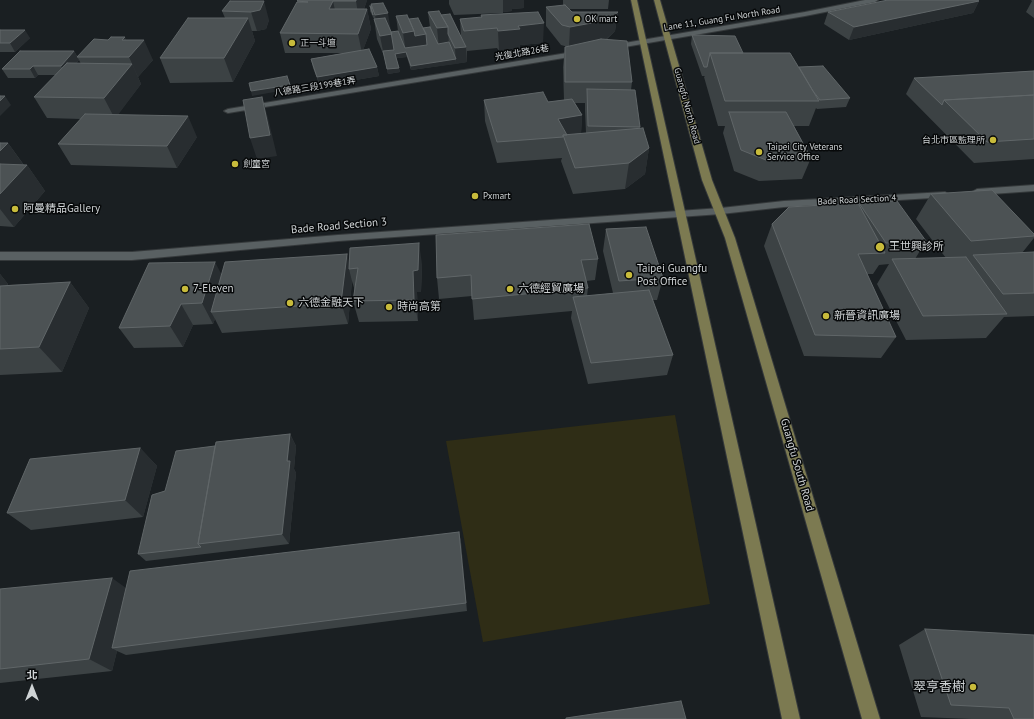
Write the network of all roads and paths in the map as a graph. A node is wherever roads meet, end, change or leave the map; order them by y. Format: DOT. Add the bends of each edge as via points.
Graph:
graph roads {
  1 [pos="634,0"];
  2 [pos="658,0"];
  3 [pos="875,0"];
  4 [pos="668,37"];
  5 [pos="643,42"];
  6 [pos="605,48"];
  7 [pos="591,51"];
  8 [pos="404,83"];
  9 [pos="228,111"];
  10 [pos="1034,188"];
  11 [pos="970,193"];
  12 [pos="956,194"];
  13 [pos="721,211"];
  14 [pos="681,212"];
  15 [pos="0,256"];
  16 [pos="791,719"];
  17 [pos="871,719"];
  1 -- 5 [label="main road"];
  2 -- 4 [label="main road, Guangfu North Road"];
  3 -- 4 [label="street, Lane 11, Guang Fu North Road"];
  4 -- 5 [label="street, Lane 11, Guang Fu North Road"];
  4 -- 13 [label="main road, Guangfu North Road" via="707,180"];
  5 -- 6 [label="street"];
  5 -- 14 [label="main road"];
  7 -- 8 [label="street, 光復北路26巷"];
  8 -- 9 [label="street, 八德路三段199巷1弄"];
  10 -- 11 [label="street"];
  12 -- 13 [label="street, Bade Road Section 4" via="784,204"];
  13 -- 14 [label="street, Bade Road Section 4"];
  13 -- 17 [label="main road, Guangfu South Road"];
  14 -- 15 [label="street, Bade Road Section 3" via="132,256"];
  14 -- 16 [label="main road"];
}
